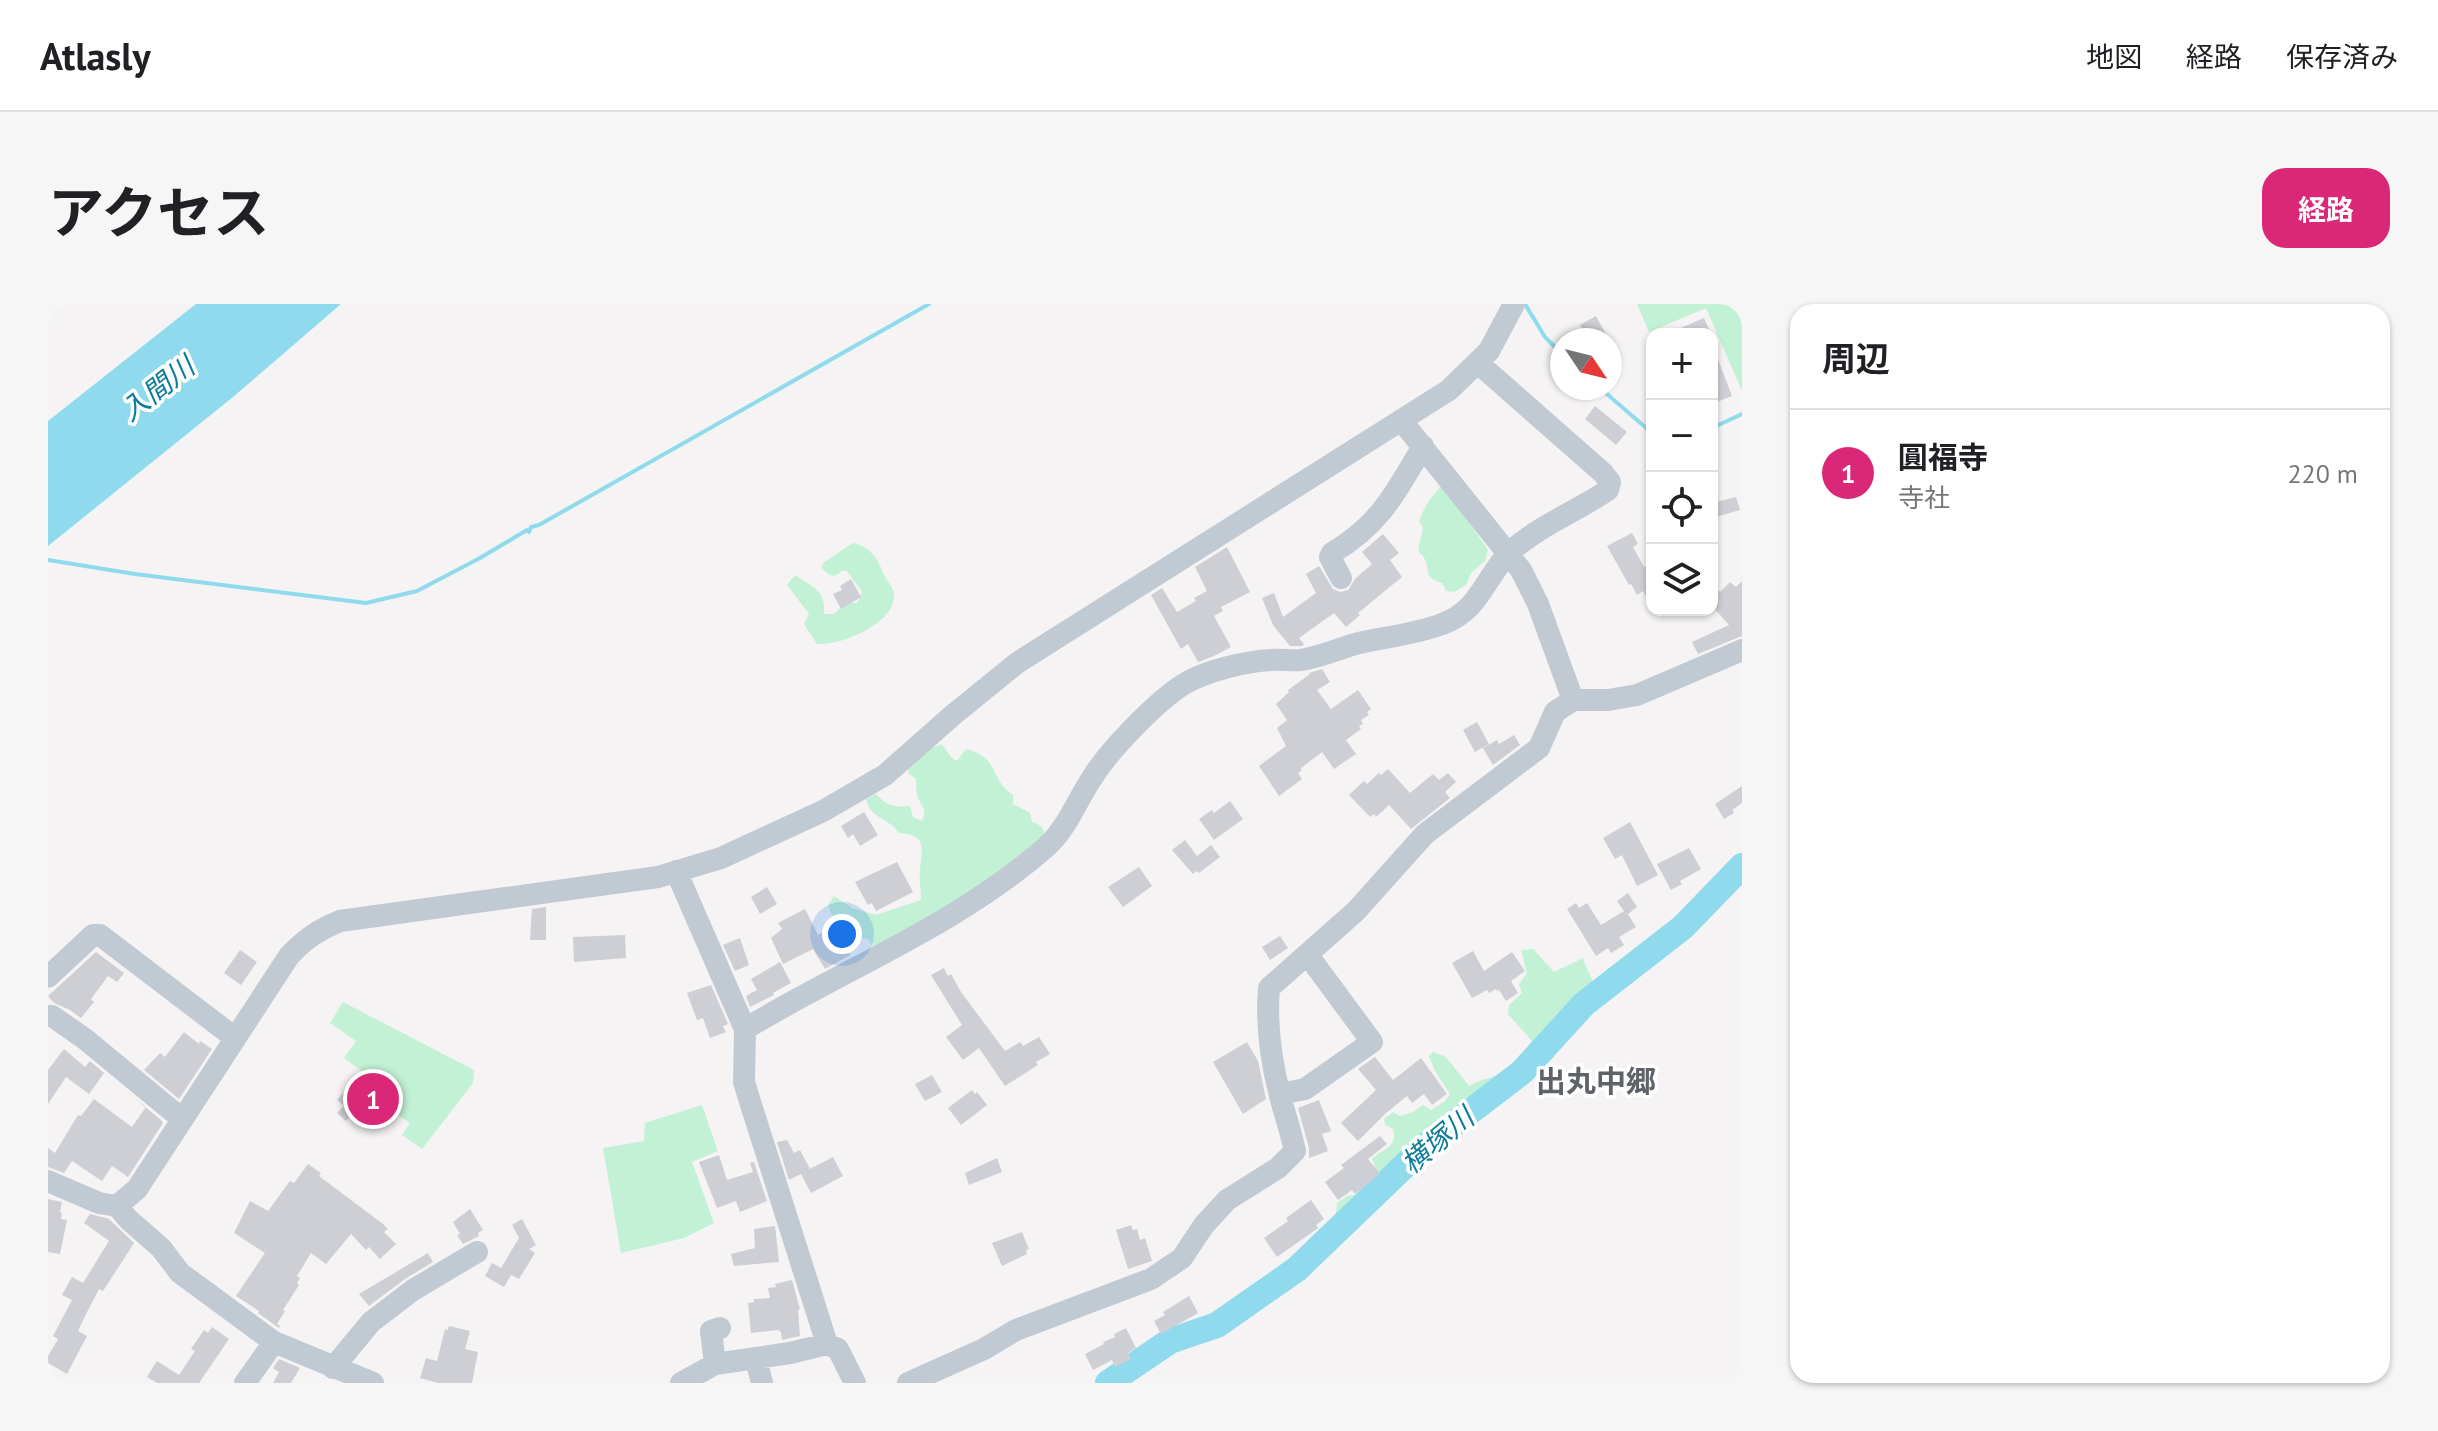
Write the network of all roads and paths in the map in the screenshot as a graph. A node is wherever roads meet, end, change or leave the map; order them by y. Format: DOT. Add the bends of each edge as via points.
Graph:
graph roads {
  1 [pos="1514,304"];
  2 [pos="1478,363"];
  3 [pos="1401,420"];
  4 [pos="1423,446"];
  5 [pos="1509,553"];
  6 [pos="1341,578"];
  7 [pos="1742,650"];
  8 [pos="1573,700"];
  9 [pos="676,871"];
  10 [pos="1307,954"];
  11 [pos="48,977"];
  12 [pos="48,1016"];
  13 [pos="745,1029"];
  14 [pos="235,1038"];
  15 [pos="1280,1094"];
  16 [pos="182,1119"];
  17 [pos="48,1181"];
  18 [pos="117,1206"];
  19 [pos="477,1252"];
  20 [pos="720,1328"];
  21 [pos="274,1342"];
  22 [pos="827,1344"];
  23 [pos="756,1359"];
  24 [pos="715,1364"];
  25 [pos="333,1368"];
  26 [pos="245,1383"];
  27 [pos="373,1383"];
  28 [pos="681,1383"];
  29 [pos="762,1383"];
  30 [pos="855,1383"];
  31 [pos="908,1383"];
  1 -- 2 [label="street"];
  2 -- 3 [label="street" via="1449,390"];
  2 -- 5 [label="street" via="1610,482 1608,490"];
  3 -- 4 [label="street"];
  3 -- 9 [label="street" via="1017,663 885,775 777,833"];
  4 -- 5 [label="street"];
  4 -- 6 [label="street" via="1382,513 1332,553"];
  5 -- 8 [label="street" via="1538,604"];
  5 -- 13 [label="street" via="1472,604 1441,625 1306,659 1237,666 1188,682 1157,705 1093,775 1068,823 1047,847 939,921"];
  7 -- 8 [label="street" via="1637,695"];
  8 -- 10 [label="street" via="1555,712 1539,748 1425,834 1356,911"];
  9 -- 13 [label="street"];
  9 -- 14 [label="street" via="340,921 305,939 289,956"];
  10 -- 15 [label="street" via="1269,988 1267,1015"];
  10 -- 15 [label="street" via="1372,1042 1305,1089"];
  11 -- 14 [label="street" via="93,935 100,935"];
  12 -- 16 [label="street" via="85,1039"];
  13 -- 22 [label="street" via="744,1082"];
  14 -- 16 [label="street"];
  15 -- 31 [label="street" via="1295,1151 1227,1200 1182,1258 1151,1279 1016,1330"];
  16 -- 18 [label="street" via="137,1189"];
  17 -- 18 [label="street"];
  18 -- 21 [label="street" via="180,1273"];
  19 -- 25 [label="street" via="371,1322"];
  20 -- 24 [label="street" via="711,1331"];
  21 -- 25 [label="street"];
  21 -- 26 [label="street"];
  22 -- 23 [label="street"];
  22 -- 30 [label="street" via="838,1349"];
  23 -- 24 [label="street"];
  23 -- 29 [label="street"];
  24 -- 28 [label="street"];
  25 -- 27 [label="street"];
}
